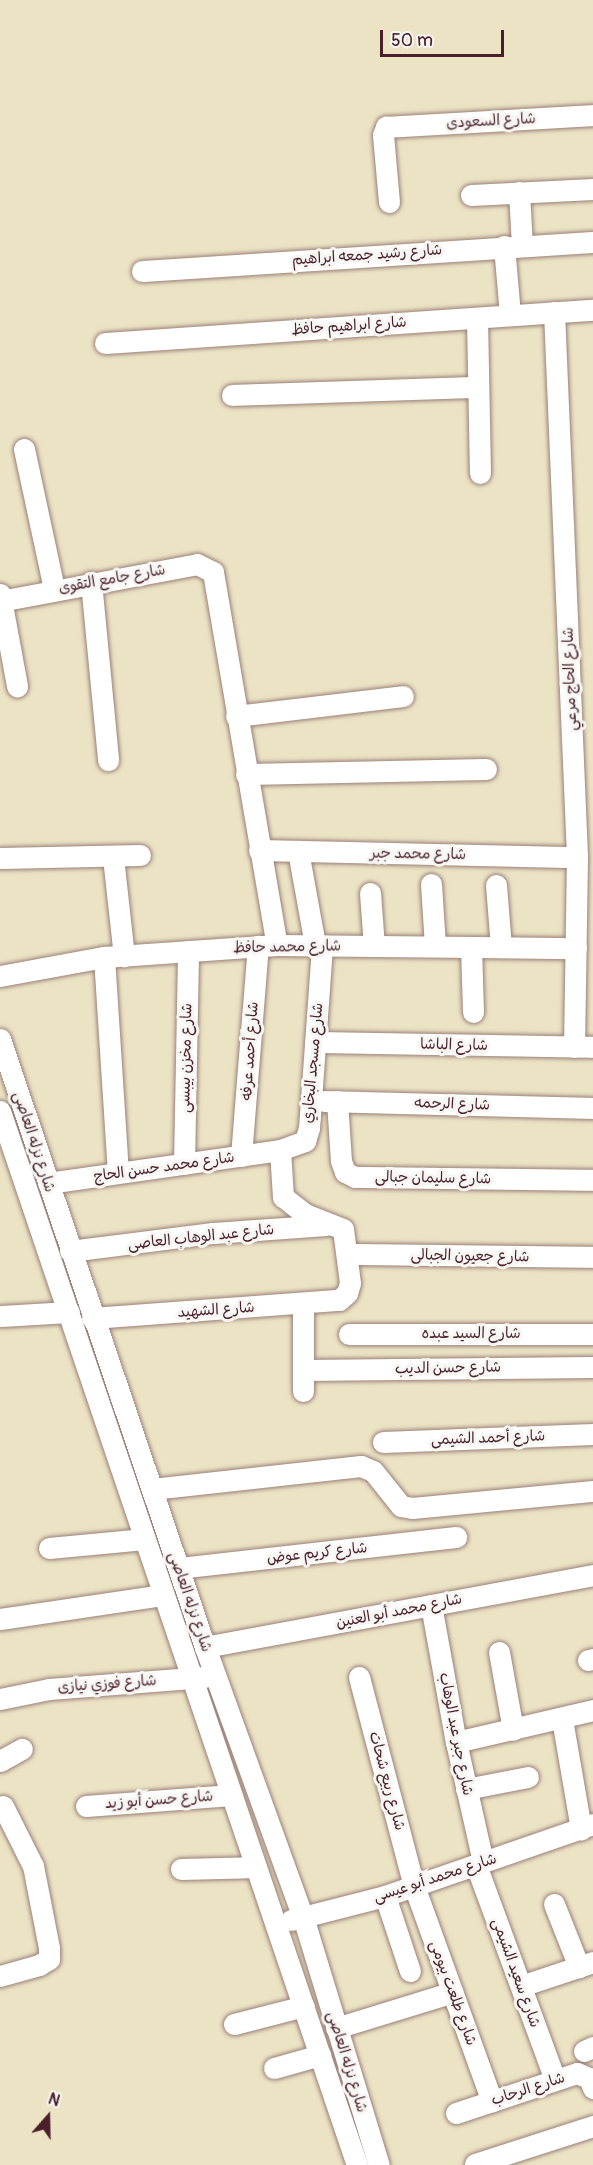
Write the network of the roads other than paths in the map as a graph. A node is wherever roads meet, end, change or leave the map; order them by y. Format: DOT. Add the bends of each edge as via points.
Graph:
graph roads {
  1 [pos="593,115"];
  2 [pos="593,189"];
  3 [pos="519,192"];
  4 [pos="471,195"];
  5 [pos="389,202"];
  6 [pos="593,242"];
  7 [pos="513,245"];
  8 [pos="142,271"];
  9 [pos="593,310"];
  10 [pos="554,312"];
  11 [pos="510,315"];
  12 [pos="477,318"];
  13 [pos="105,343"];
  14 [pos="478,387"];
  15 [pos="232,395"];
  16 [pos="24,449"];
  17 [pos="480,473"];
  18 [pos="218,580"];
  19 [pos="91,582"];
  20 [pos="54,589"];
  21 [pos="1,598"];
  22 [pos="16,686"];
  23 [pos="403,696"];
  24 [pos="236,716"];
  25 [pos="108,760"];
  26 [pos="486,769"];
  27 [pos="246,774"];
  28 [pos="584,826"];
  29 [pos="259,850"];
  30 [pos="298,851"];
  31 [pos="140,855"];
  32 [pos="113,857"];
  33 [pos="577,857"];
  34 [pos="0,858"];
  35 [pos="430,884"];
  36 [pos="496,885"];
  37 [pos="370,893"];
  38 [pos="585,900"];
  39 [pos="267,945"];
  40 [pos="319,945"];
  41 [pos="374,946"];
  42 [pos="435,946"];
  43 [pos="471,947"];
  44 [pos="501,947"];
  45 [pos="188,951"];
  46 [pos="581,953"];
  47 [pos="114,957"];
  48 [pos="0,976"];
  49 [pos="473,1012"];
  50 [pos="0,1039"];
  51 [pos="315,1042"];
  52 [pos="583,1047"];
  53 [pos="4,1063"];
  54 [pos="311,1100"];
  55 [pos="337,1101"];
  56 [pos="593,1108"];
  57 [pos="0,1111"];
  58 [pos="280,1150"];
  59 [pos="241,1156"];
  60 [pos="184,1164"];
  61 [pos="118,1173"];
  62 [pos="593,1180"];
  63 [pos="48,1184"];
  64 [pos="333,1225"];
  65 [pos="70,1251"];
  66 [pos="348,1254"];
  67 [pos="593,1257"];
  68 [pos="71,1298"];
  69 [pos="303,1303"];
  70 [pos="1,1316"];
  71 [pos="92,1318"];
  72 [pos="349,1334"];
  73 [pos="593,1334"];
  74 [pos="593,1366"];
  75 [pos="593,1434"];
  76 [pos="383,1442"];
  77 [pos="152,1489"];
  78 [pos="593,1491"];
  79 [pos="456,1537"];
  80 [pos="145,1539"];
  81 [pos="49,1548"];
  82 [pos="178,1568"];
  83 [pos="593,1575"];
  84 [pos="163,1595"];
  85 [pos="431,1605"];
  86 [pos="0,1619"];
  87 [pos="205,1647"];
  88 [pos="499,1652"];
  89 [pos="215,1676"];
  90 [pos="359,1677"];
  91 [pos="192,1678"];
  92 [pos="0,1699"];
  93 [pos="593,1710"];
  94 [pos="562,1719"];
  95 [pos="513,1730"];
  96 [pos="456,1742"];
  97 [pos="22,1749"];
  98 [pos="0,1761"];
  99 [pos="528,1777"];
  100 [pos="466,1789"];
  101 [pos="232,1795"];
  102 [pos="3,1806"];
  103 [pos="86,1806"];
  104 [pos="587,1826"];
  105 [pos="480,1863"];
  106 [pos="256,1867"];
  107 [pos="181,1869"];
  108 [pos="414,1886"];
  109 [pos="386,1896"];
  110 [pos="554,1904"];
  111 [pos="303,1917"];
  112 [pos="276,1924"];
  113 [pos="586,1964"];
  114 [pos="410,1971"];
  115 [pos="0,1976"];
  116 [pos="521,1986"];
  117 [pos="453,1992"];
  118 [pos="304,2006"];
  119 [pos="234,2024"];
  120 [pos="336,2028"];
  121 [pos="320,2055"];
  122 [pos="274,2068"];
  123 [pos="555,2080"];
  124 [pos="593,2088"];
  125 [pos="492,2101"];
  126 [pos="456,2113"];
  127 [pos="593,2126"];
  128 [pos="475,2164"];
  129 [pos="357,2165"];
  130 [pos="379,2165"];
  1 -- 5 [label="street, شارع السعودى" via="390,126 383,135"];
  2 -- 3 [label="street"];
  3 -- 4 [label="street"];
  3 -- 7 [label="street"];
  6 -- 7 [label="street, شارع رشيد جمعه ابراهيم"];
  7 -- 8 [label="street, شارع رشيد جمعه ابراهيم"];
  7 -- 11 [label="street"];
  9 -- 10 [label="street, شارع ابراهيم حافظ"];
  10 -- 11 [label="street, شارع ابراهيم حافظ"];
  10 -- 28 [label="street, شارع الحاج مرعي"];
  11 -- 12 [label="street, شارع ابراهيم حافظ"];
  12 -- 13 [label="street, شارع ابراهيم حافظ"];
  12 -- 14 [label="street"];
  14 -- 15 [label="street"];
  14 -- 17 [label="street"];
  16 -- 20 [label="street"];
  18 -- 19 [label="street, شارع جامع التقوى" via="207,566 197,564"];
  18 -- 24 [label="street, شارع أحمد عرفه"];
  19 -- 20 [label="street, شارع جامع التقوى"];
  19 -- 25 [label="street"];
  20 -- 21 [label="street, شارع جامع التقوى"];
  21 -- 22 [label="street"];
  23 -- 24 [label="street"];
  24 -- 27 [label="street, شارع أحمد عرفه"];
  26 -- 27 [label="street"];
  27 -- 29 [label="street, شارع أحمد عرفه"];
  28 -- 33 [label="street, شارع الحاج مرعي"];
  29 -- 30 [label="street, شارع محمد جبر"];
  29 -- 39 [label="street, شارع أحمد عرفه"];
  30 -- 33 [label="street, شارع محمد جبر"];
  30 -- 40 [label="street, شارع مسجد البخاري"];
  31 -- 32 [label="street"];
  32 -- 34 [label="street"];
  32 -- 47 [label="street"];
  33 -- 38 [label="street, شارع الحاج مرعي"];
  35 -- 42 [label="street"];
  36 -- 44 [label="street"];
  37 -- 41 [label="street"];
  38 -- 46 [label="street, شارع الحاج مرعي"];
  39 -- 40 [label="street, شارع محمد حافظ"];
  39 -- 45 [label="street, شارع محمد حافظ"];
  39 -- 59 [label="street, شارع أحمد عرفه"];
  40 -- 41 [label="street, شارع محمد حافظ"];
  40 -- 51 [label="street, شارع مسجد البخاري"];
  41 -- 42 [label="street, شارع محمد حافظ"];
  42 -- 43 [label="street, شارع محمد حافظ"];
  43 -- 44 [label="street, شارع محمد حافظ"];
  43 -- 49 [label="street"];
  44 -- 46 [label="street, شارع محمد حافظ"];
  45 -- 47 [label="street, شارع محمد حافظ"];
  45 -- 60 [label="street, شارع مخزن بيبسى"];
  46 -- 52 [label="street, شارع الحاج مرعي"];
  47 -- 48 [label="street, شارع محمد حافظ"];
  47 -- 61 [label="street"];
  50 -- 53 [label="street, شارع نزله العاصى"];
  51 -- 52 [label="street, شارع الباشا"];
  51 -- 54 [label="street, شارع مسجد البخاري"];
  53 -- 63 [label="street, شارع نزله العاصى"];
  54 -- 55 [label="street, شارع الرحمه"];
  54 -- 58 [label="street, شارع مسجد البخاري" via="305,1141"];
  55 -- 56 [label="street, شارع الرحمه"];
  55 -- 62 [label="street, شارع سليمان جبالى" via="343,1167 355,1177"];
  57 -- 68 [label="street, شارع نزله العاصى"];
  58 -- 59 [label="street, شارع محمد حسن الحاج"];
  58 -- 64 [label="street" via="283,1197 305,1214"];
  59 -- 60 [label="street, شارع محمد حسن الحاج"];
  60 -- 61 [label="street, شارع محمد حسن الحاج"];
  61 -- 63 [label="street, شارع محمد حسن الحاج"];
  63 -- 65 [label="street, شارع نزله العاصى"];
  64 -- 65 [label="street, شارع عبد الوهاب العاصى" via="213,1233"];
  64 -- 66 [label="street" via="343,1229"];
  65 -- 68 [label="street, شارع نزله العاصى"];
  66 -- 67 [label="street, شارع جعيون الجبالى"];
  66 -- 69 [label="street, شارع الشهيد" via="350,1282 339,1300"];
  68 -- 70 [label="street"];
  68 -- 71 [label="street, شارع نزله العاصى"];
  68 -- 80 [label="street, شارع نزله العاصى"];
  69 -- 71 [label="street, شارع الشهيد"];
  69 -- 74 [label="street, شارع حسن الديب" via="303,1380"];
  71 -- 77 [label="street, شارع نزله العاصى"];
  72 -- 73 [label="street, شارع السيد عبده"];
  75 -- 76 [label="street, شارع أحمد الشيمى"];
  77 -- 78 [label="street" via="361,1466 377,1475 401,1506 412,1508"];
  77 -- 82 [label="street, شارع نزله العاصى"];
  79 -- 82 [label="street, شارع كريم عوض"];
  80 -- 81 [label="street"];
  80 -- 84 [label="street, شارع نزله العاصى"];
  82 -- 87 [label="street, شارع نزله العاصى"];
  83 -- 85 [label="street, شارع محمد أبو العنين"];
  84 -- 86 [label="street"];
  84 -- 91 [label="street, شارع نزله العاصى"];
  85 -- 87 [label="street, شارع محمد أبو العنين"];
  85 -- 96 [label="street, شارع جبر عبد الوهاب"];
  87 -- 89 [label="street, شارع نزله العاصى"];
  88 -- 95 [label="street"];
  89 -- 91 [label="street, شارع فوزي نيازى"];
  89 -- 111 [label="street, شارع نزله العاصى"];
  90 -- 108 [label="street, شارع ربيع شحات"];
  91 -- 92 [label="street, شارع فوزي نيازى" via="49,1689"];
  91 -- 101 [label="street, شارع نزله العاصى"];
  93 -- 94 [label="street"];
  94 -- 95 [label="street"];
  94 -- 104 [label="street"];
  95 -- 96 [label="street"];
  96 -- 100 [label="street, شارع جبر عبد الوهاب"];
  97 -- 98 [label="street"];
  99 -- 100 [label="street"];
  100 -- 105 [label="street, شارع جبر عبد الوهاب"];
  101 -- 103 [label="street, شارع حسن أبو زيد"];
  101 -- 106 [label="street, شارع نزله العاصى"];
  102 -- 115 [label="street" via="33,1866 50,1948 49,1959 39,1965"];
  104 -- 105 [label="street, شارع محمد أبو عيسى"];
  105 -- 108 [label="street, شارع محمد أبو عيسى"];
  105 -- 116 [label="street, شارع سعيد الشيمى"];
  106 -- 107 [label="street"];
  106 -- 112 [label="street, شارع نزله العاصى"];
  108 -- 109 [label="street, شارع محمد أبو عيسى"];
  108 -- 117 [label="street, شارع طلعت بيومى"];
  109 -- 111 [label="street, شارع محمد أبو عيسى"];
  109 -- 114 [label="street"];
  110 -- 113 [label="street"];
  111 -- 112 [label="street, شارع محمد أبو عيسى"];
  111 -- 120 [label="street, شارع نزله العاصى"];
  112 -- 118 [label="street, شارع نزله العاصى"];
  113 -- 116 [label="street"];
  116 -- 123 [label="street, شارع سعيد الشيمى"];
  117 -- 120 [label="street"];
  117 -- 125 [label="street, شارع طلعت بيومى"];
  118 -- 119 [label="street"];
  118 -- 121 [label="street, شارع نزله العاصى"];
  120 -- 130 [label="street, شارع نزله العاصى"];
  121 -- 122 [label="street"];
  121 -- 129 [label="street, شارع نزله العاصى"];
  123 -- 124 [label="street, شارع الرحاب" via="584,2074"];
  123 -- 125 [label="street, شارع الرحاب"];
  125 -- 126 [label="street, شارع الرحاب"];
  127 -- 128 [label="street"];
}
